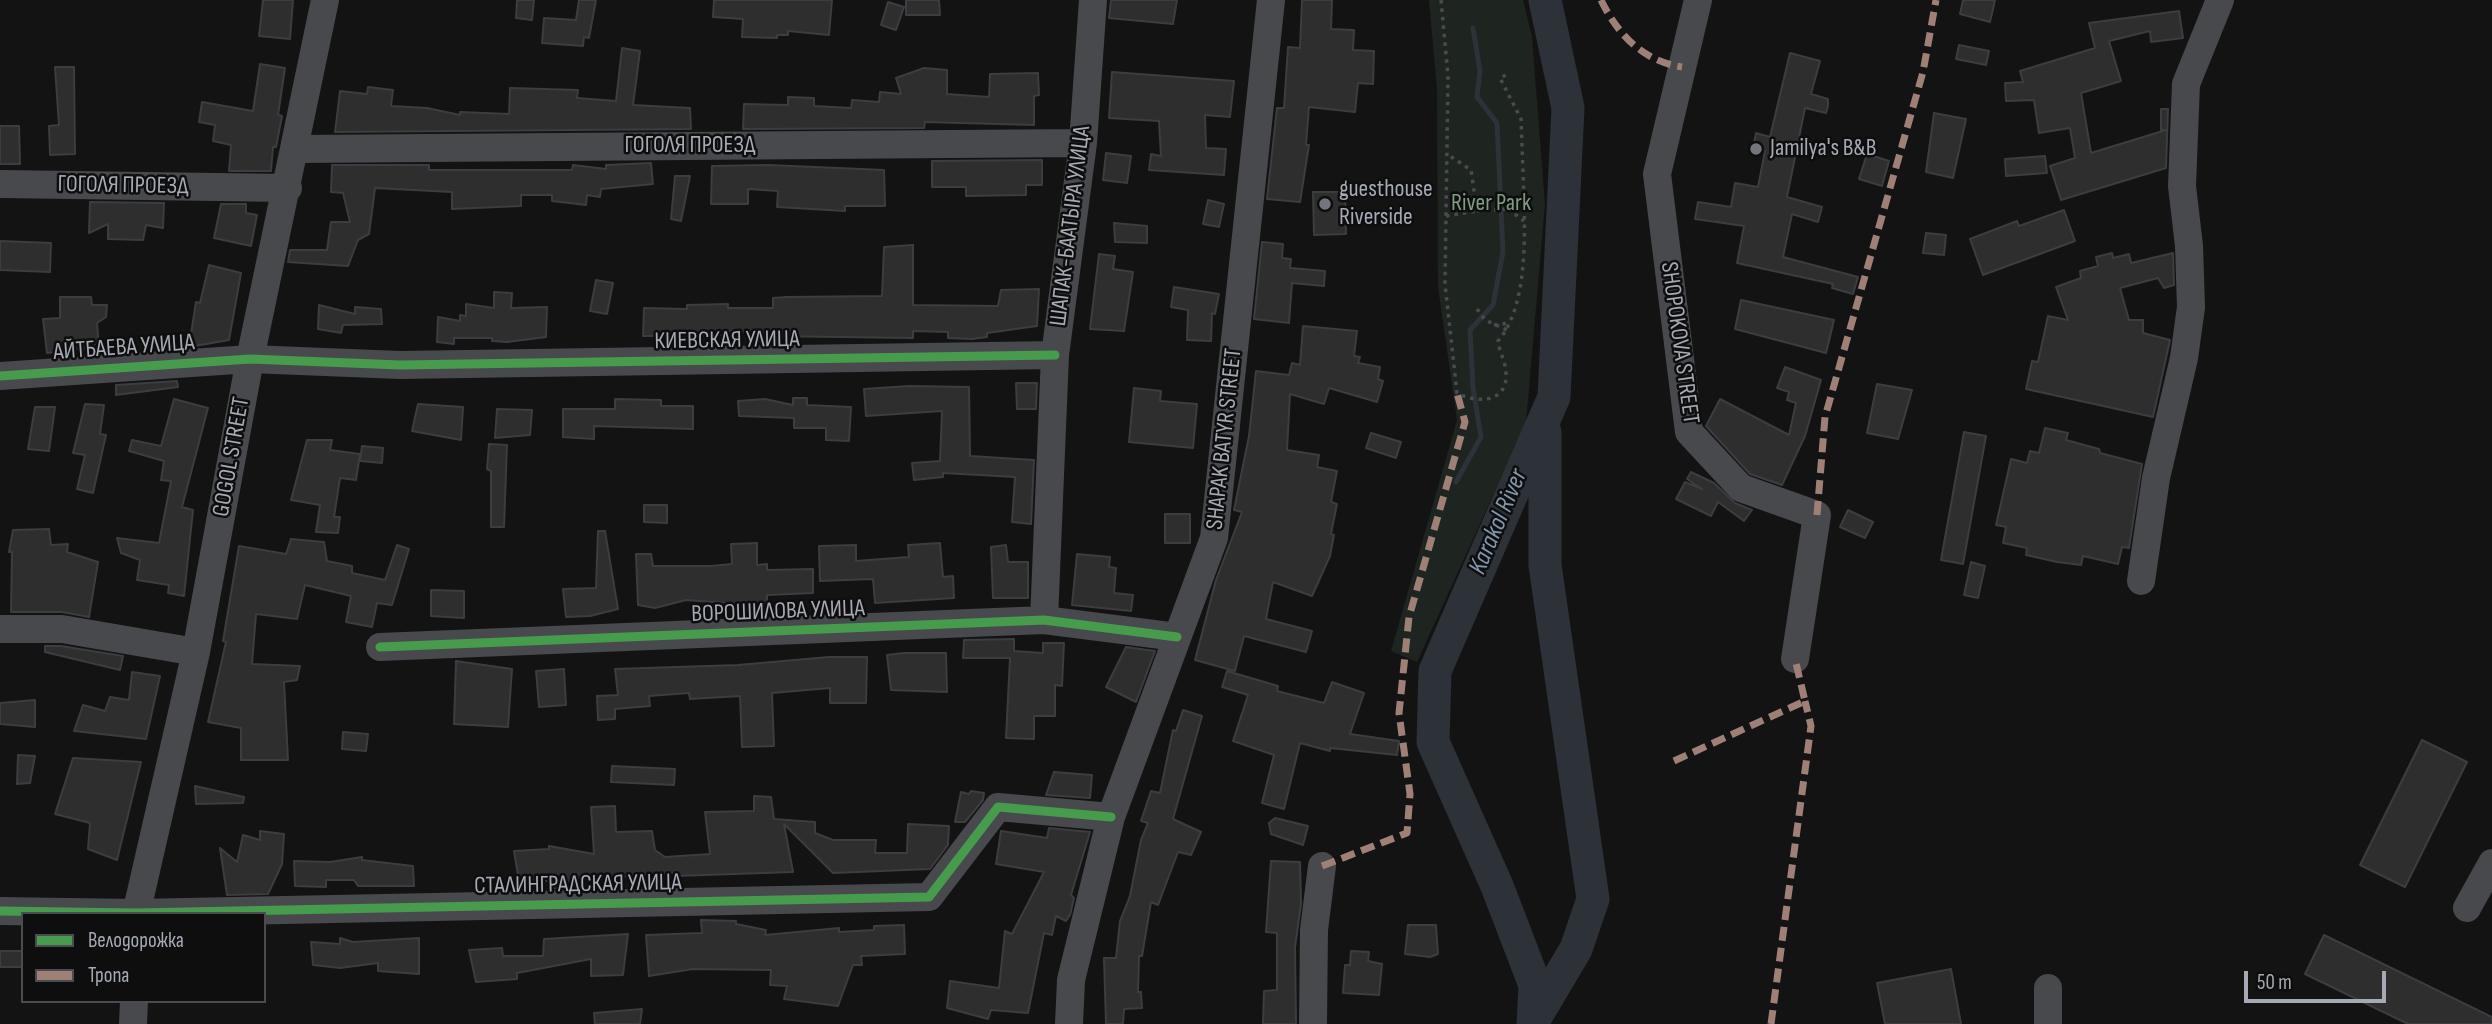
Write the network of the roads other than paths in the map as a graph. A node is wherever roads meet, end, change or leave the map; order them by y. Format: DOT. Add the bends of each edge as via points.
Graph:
graph roads {
  1 [pos="325,0"];
  2 [pos="1093,0"];
  3 [pos="1271,0"];
  4 [pos="1698,0"];
  5 [pos="2220,0"];
  6 [pos="1083,143"];
  7 [pos="296,149"];
  8 [pos="0,184"];
  9 [pos="288,188"];
  10 [pos="1055,355"];
  11 [pos="250,359"];
  12 [pos="0,376"];
  13 [pos="2141,581"];
  14 [pos="1044,620"];
  15 [pos="0,629"];
  16 [pos="1177,637"];
  17 [pos="380,647"];
  18 [pos="196,652"];
  19 [pos="1795,659"];
  20 [pos="1111,817"];
  21 [pos="2492,863"];
  22 [pos="1322,866"];
  23 [pos="2467,908"];
  24 [pos="0,911"];
  25 [pos="68,912"];
  26 [pos="136,912"];
  27 [pos="186,912"];
  28 [pos="2048,988"];
  29 [pos="134,1003"];
  30 [pos="133,1024"];
  31 [pos="1069,1024"];
  32 [pos="1313,1024"];
  33 [pos="2048,1024"];
  1 -- 7 [label="street, GOGOL STREET"];
  2 -- 6 [label="street, ШАПАК-БААТЫРА УЛИЦА"];
  3 -- 16 [label="street, SHAPAK BATYR STREET" via="1214,538"];
  4 -- 19 [label="street, SHOPOKOVA STREET" via="1657,174 1689,432 1741,488 1816,515"];
  5 -- 13 [label="street" via="2186,84 2182,186 2190,307"];
  6 -- 7 [label="street, ГОГОЛЯ ПРОЕЗД"];
  6 -- 10 [label="street, ШАПАК-БААТЫРА УЛИЦА"];
  7 -- 9 [label="street, GOGOL STREET"];
  8 -- 9 [label="street, ГОГОЛЯ ПРОЕЗД"];
  9 -- 11 [label="street, GOGOL STREET"];
  10 -- 11 [label="street, КИЕВСКАЯ УЛИЦА" via="400,365"];
  10 -- 14 [label="street, ШАПАК-БААТЫРА УЛИЦА"];
  11 -- 12 [label="street, АЙТБАЕВА УЛИЦА"];
  11 -- 18 [label="street, GOGOL STREET"];
  14 -- 16 [label="street, ВОРОШИЛОВА УЛИЦА"];
  14 -- 17 [label="street, ВОРОШИЛОВА УЛИЦА"];
  15 -- 18 [label="street" via="62,629"];
  16 -- 20 [label="street, SHAPAK BATYR STREET"];
  18 -- 26 [label="street, GOGOL STREET"];
  20 -- 27 [label="street, СТАЛИНГРАДСКАЯ УЛИЦА" via="998,807 929,897"];
  20 -- 31 [label="street, SHAPAK BATYR STREET" via="1071,979"];
  21 -- 23 [label="street"];
  22 -- 32 [label="street" via="1314,930"];
  24 -- 25 [label="street, СТАЛИНГРАДСКАЯ УЛИЦА"];
  28 -- 33 [label="street"];
  29 -- 30 [label="street"];
}
